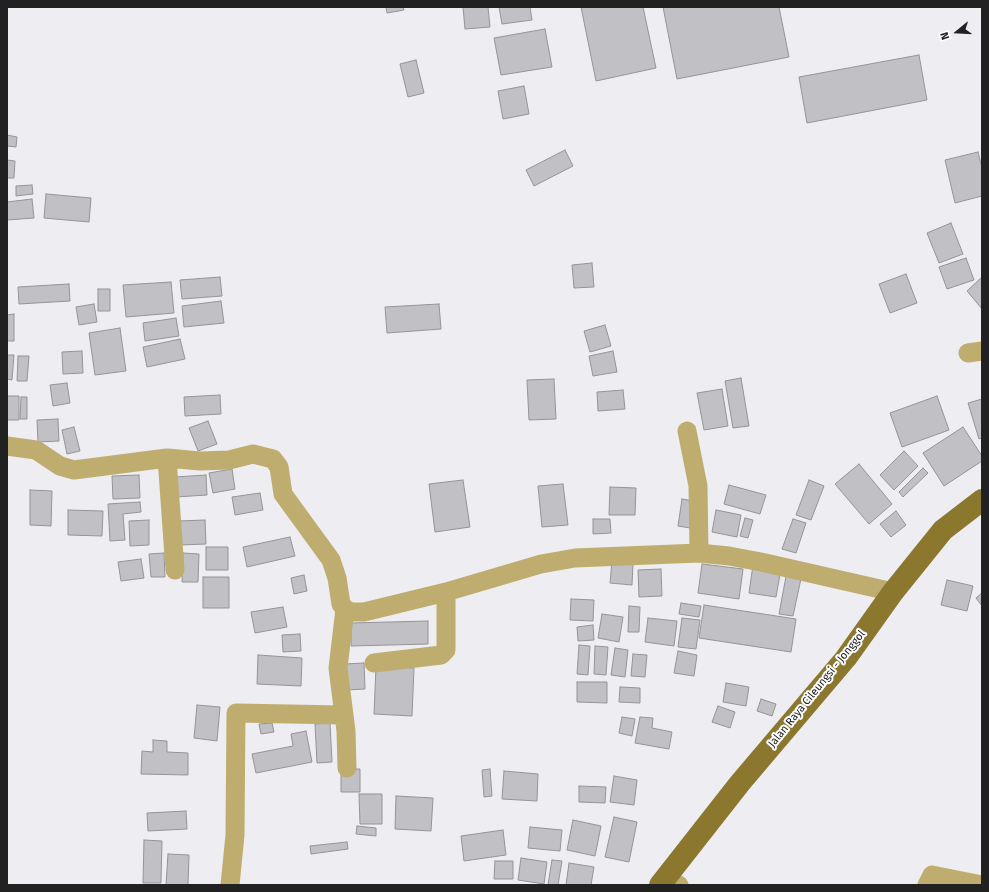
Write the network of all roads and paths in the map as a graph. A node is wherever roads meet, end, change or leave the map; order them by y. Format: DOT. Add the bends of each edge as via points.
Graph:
graph roads {
  1 [pos="688,431"];
  2 [pos="7,446"];
  3 [pos="167,458"];
  4 [pos="982,500"];
  5 [pos="699,553"];
  6 [pos="175,570"];
  7 [pos="446,592"];
  8 [pos="893,592"];
  9 [pos="345,609"];
  10 [pos="374,663"];
  11 [pos="343,715"];
  12 [pos="348,768"];
  13 [pos="668,883"];
  14 [pos="230,885"];
  15 [pos="927,885"];
  16 [pos="982,885"];
  1 -- 5 [label="street" via="698,486"];
  2 -- 3 [label="street" via="36,450 60,466 74,470"];
  3 -- 6 [label="street"];
  3 -- 9 [label="street" via="229,460 253,454 272,459 279,467 283,494 335,569 341,604"];
  4 -- 8 [label="main road, Jalan Raya Cileungsi - Jonggol" via="944,530"];
  5 -- 7 [label="street" via="575,558 541,564"];
  5 -- 8 [label="street" via="761,562"];
  7 -- 9 [label="street" via="364,612 351,612"];
  7 -- 10 [label="street" via="446,650 441,655"];
  8 -- 13 [label="main road, Jalan Raya Cileungsi - Jonggol" via="846,658 740,783"];
  9 -- 11 [label="street" via="338,668"];
  11 -- 12 [label="street"];
  11 -- 14 [label="street" via="236,713 235,835"];
  15 -- 16 [label="street" via="932,875"];
}
